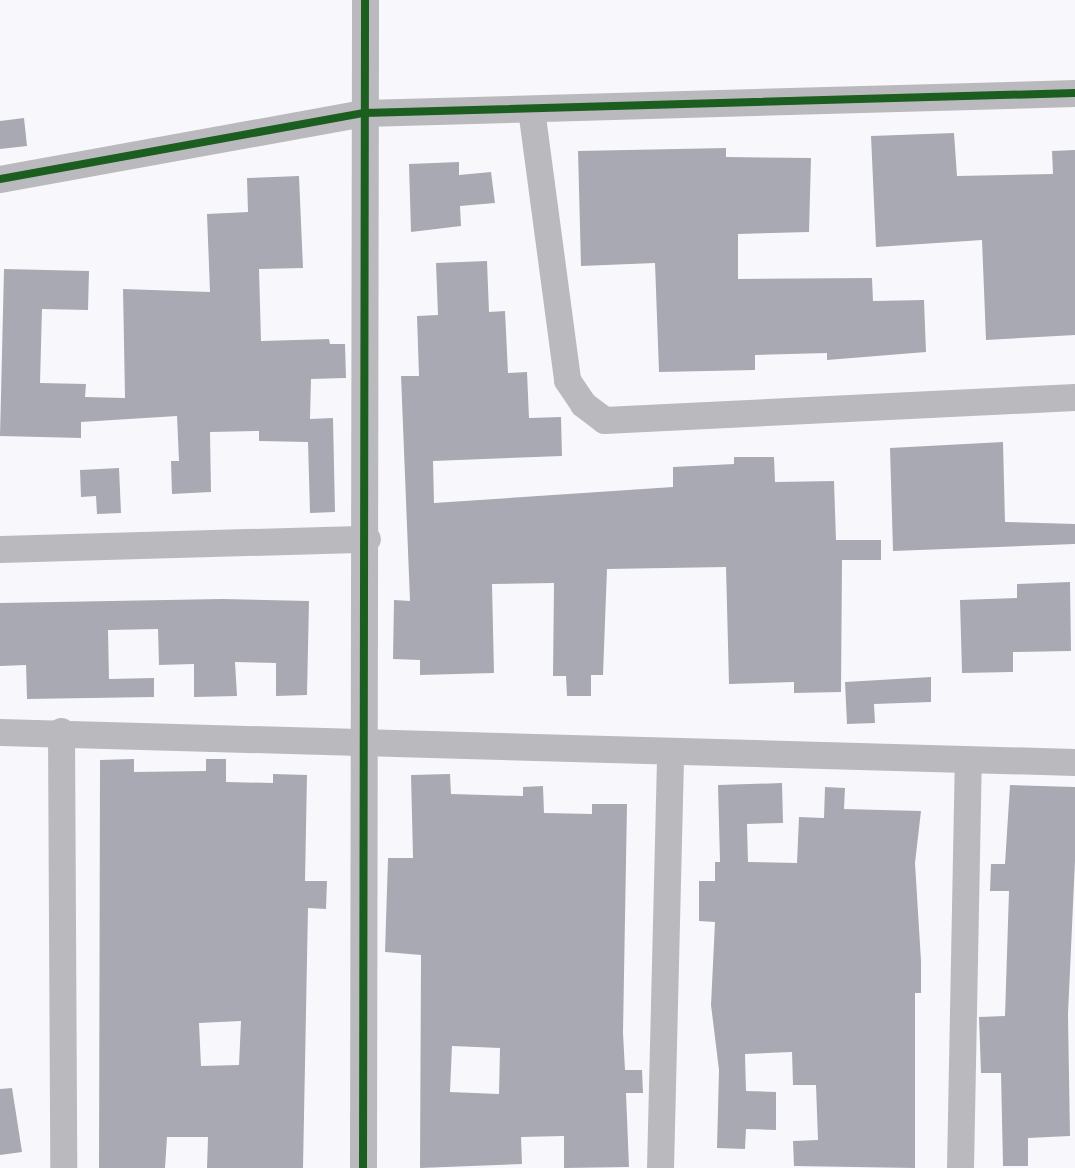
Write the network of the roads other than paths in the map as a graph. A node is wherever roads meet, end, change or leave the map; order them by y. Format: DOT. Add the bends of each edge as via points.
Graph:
graph roads {
  1 [pos="365,0"];
  2 [pos="1075,93"];
  3 [pos="531,109"];
  4 [pos="364,113"];
  5 [pos="0,179"];
  6 [pos="1075,397"];
  7 [pos="367,539"];
  8 [pos="0,549"];
  9 [pos="61,731"];
  10 [pos="0,732"];
  11 [pos="366,738"];
  12 [pos="670,754"];
  13 [pos="968,761"];
  14 [pos="1075,762"];
  15 [pos="63,1168"];
  16 [pos="363,1168"];
  17 [pos="660,1168"];
  18 [pos="960,1168"];
  1 -- 4 [label="street"];
  2 -- 3 [label="street"];
  3 -- 4 [label="street"];
  3 -- 6 [label="street" via="567,380 583,404 604,420"];
  4 -- 5 [label="street"];
  4 -- 7 [label="street"];
  7 -- 8 [label="street"];
  7 -- 11 [label="street"];
  9 -- 10 [label="street"];
  9 -- 11 [label="street"];
  9 -- 15 [label="street"];
  11 -- 12 [label="street"];
  11 -- 16 [label="street"];
  12 -- 13 [label="street"];
  12 -- 17 [label="street"];
  13 -- 14 [label="street"];
  13 -- 18 [label="street"];
}
